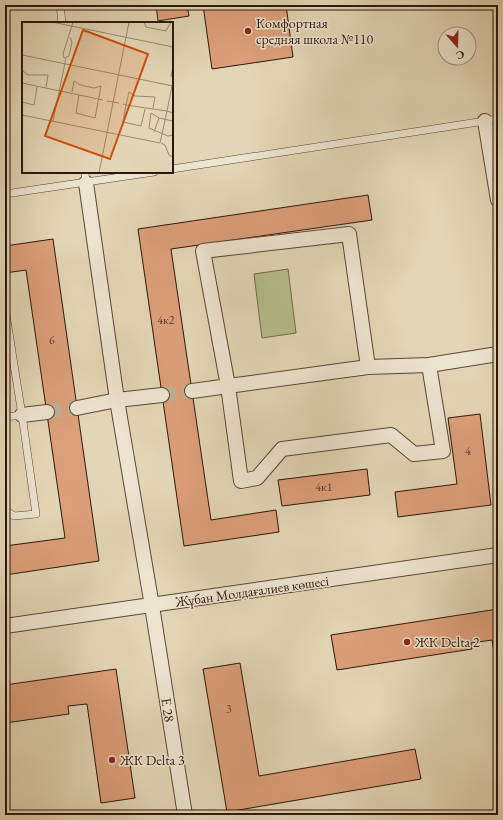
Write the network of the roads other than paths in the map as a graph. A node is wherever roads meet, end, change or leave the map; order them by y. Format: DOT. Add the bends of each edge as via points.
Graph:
graph roads {
  1 [pos="60,5"];
  2 [pos="62,22"];
  3 [pos="492,120"];
  4 [pos="173,169"];
  5 [pos="140,173"];
  6 [pos="85,177"];
  7 [pos="5,194"];
  8 [pos="498,200"];
  9 [pos="5,308"];
  10 [pos="498,354"];
  11 [pos="428,365"];
  12 [pos="368,367"];
  13 [pos="228,386"];
  14 [pos="192,391"];
  15 [pos="162,395"];
  16 [pos="117,400"];
  17 [pos="77,408"];
  18 [pos="47,412"];
  19 [pos="22,415"];
  20 [pos="5,417"];
  21 [pos="5,510"];
  22 [pos="498,555"];
  23 [pos="152,606"];
  24 [pos="5,626"];
  25 [pos="184,815"];
  1 -- 2 [label="lane"];
  3 -- 4 [label="lane"];
  3 -- 8 [label="street"];
  5 -- 6 [label="lane"];
  6 -- 7 [label="lane"];
  6 -- 16 [label="street, E 28"];
  9 -- 19 [label="lane"];
  10 -- 11 [label="street"];
  11 -- 12 [label="street"];
  11 -- 13 [label="street" via="443,451 414,454 391,436 282,449 257,478 241,481"];
  12 -- 13 [label="street"];
  12 -- 13 [label="street" via="349,234 203,251"];
  13 -- 14 [label="street"];
  15 -- 16 [label="street"];
  16 -- 17 [label="street"];
  16 -- 23 [label="street, E 28"];
  18 -- 19 [label="street"];
  19 -- 20 [label="lane"];
  19 -- 21 [label="lane" via="36,514 14,516"];
  22 -- 23 [label="street, Жұбан Молдағалиев көшесі"];
  23 -- 24 [label="street, Жұбан Молдағалиев көшесі"];
  23 -- 25 [label="street, E 28"];
}
